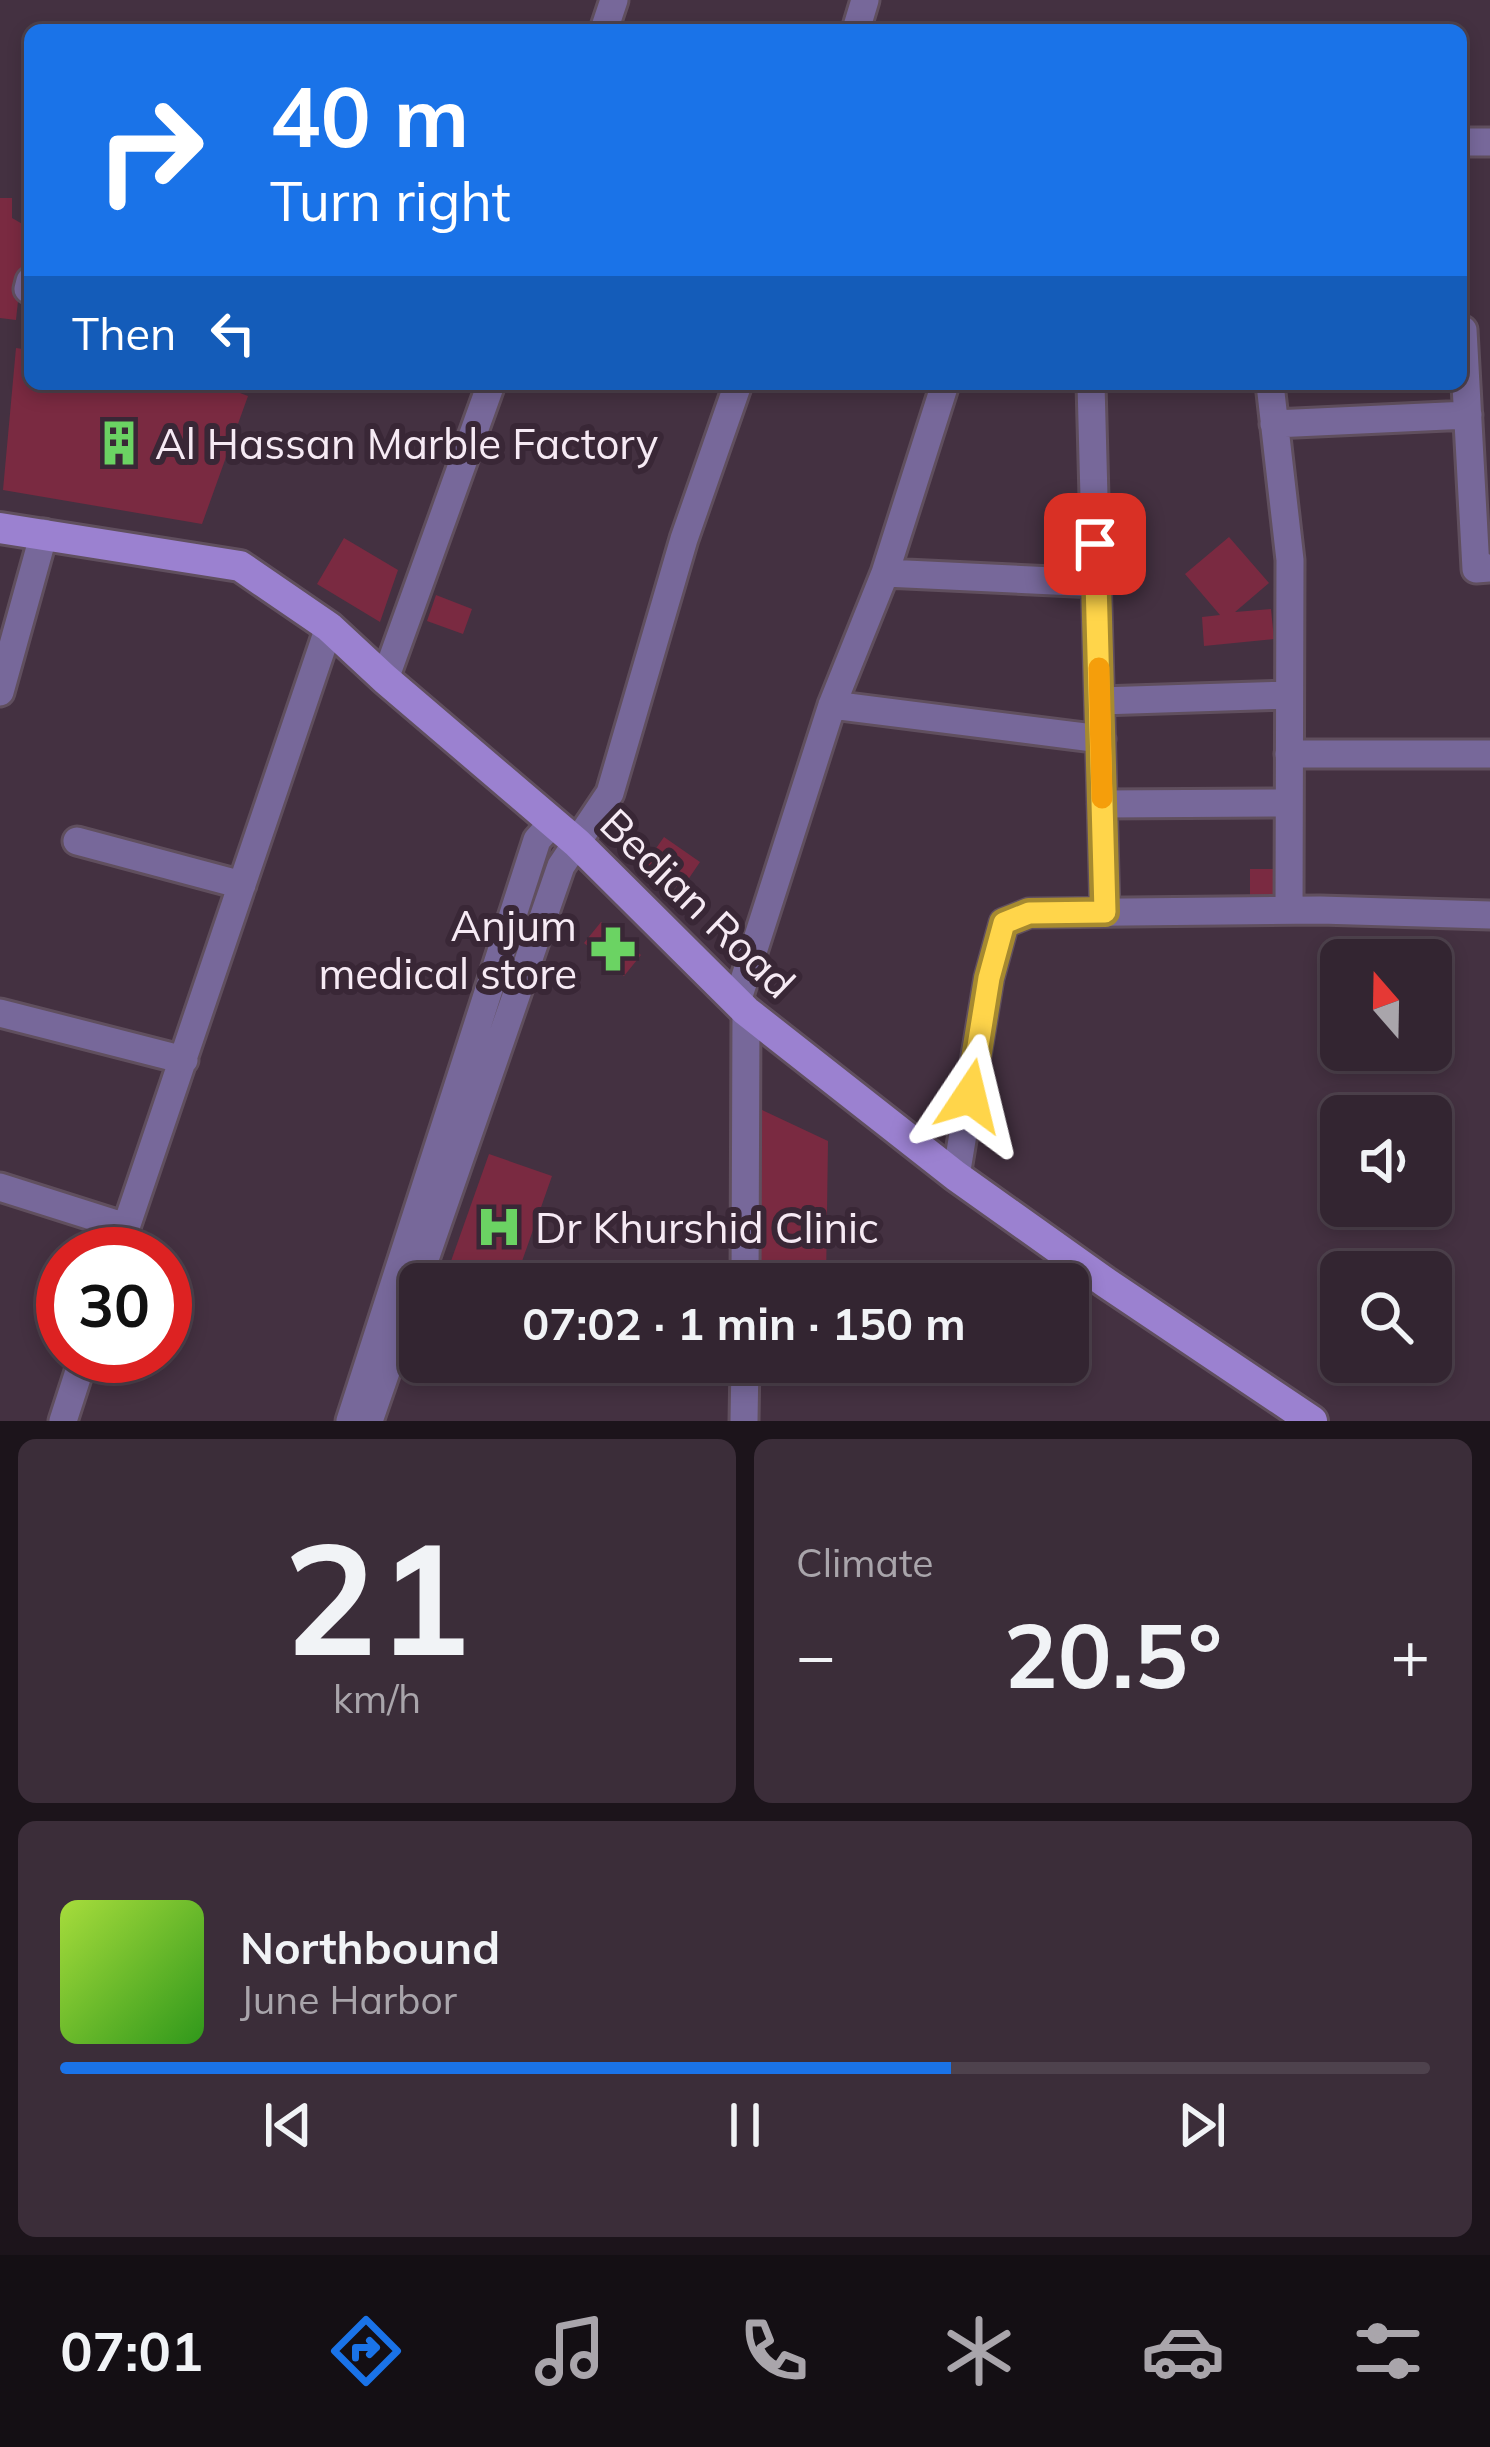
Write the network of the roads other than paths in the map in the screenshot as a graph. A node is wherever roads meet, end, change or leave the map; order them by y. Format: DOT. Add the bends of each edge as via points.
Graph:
graph roads {
  1 [pos="1472,330"];
  2 [pos="488,390"];
  3 [pos="736,390"];
  4 [pos="943,390"];
  5 [pos="1091,390"];
  6 [pos="1271,390"];
  7 [pos="1468,415"];
  8 [pos="1274,424"];
  9 [pos="0,528"];
  10 [pos="44,533"];
  11 [pos="1490,568"];
  12 [pos="885,573"];
  13 [pos="1096,584"];
  14 [pos="329,627"];
  15 [pos="385,679"];
  16 [pos="0,692"];
  17 [pos="1289,694"];
  18 [pos="1100,701"];
  19 [pos="832,705"];
  20 [pos="1101,739"];
  21 [pos="1289,754"];
  22 [pos="1490,754"];
  23 [pos="1289,803"];
  24 [pos="1102,804"];
  25 [pos="553,822"];
  26 [pos="77,841"];
  27 [pos="577,843"];
  28 [pos="242,885"];
  29 [pos="1288,910"];
  30 [pos="1105,912"];
  31 [pos="1490,915"];
  32 [pos="742,1007"];
  33 [pos="496,1009"];
  34 [pos="0,1013"];
  35 [pos="184,1060"];
  36 [pos="956,1175"];
  37 [pos="0,1187"];
  38 [pos="91,1227"];
  39 [pos="125,1227"];
  40 [pos="745,1263"];
  41 [pos="75,1383"];
  42 [pos="745,1383"];
  43 [pos="63,1421"];
  44 [pos="350,1421"];
  45 [pos="369,1421"];
  46 [pos="744,1421"];
  47 [pos="1312,1421"];
  1 -- 7 [label="street"];
  2 -- 15 [label="street"];
  3 -- 27 [label="street" via="610,793"];
  4 -- 12 [label="street"];
  5 -- 13 [label="street"];
  6 -- 8 [label="street"];
  7 -- 8 [label="street"];
  7 -- 11 [label="street" via="1476,569"];
  8 -- 17 [label="street" via="1290,560"];
  9 -- 10 [label="main road, Bedian Road"];
  10 -- 14 [label="main road, Bedian Road" via="240,566"];
  10 -- 16 [label="street"];
  12 -- 13 [label="street"];
  12 -- 19 [label="street"];
  13 -- 18 [label="street"];
  14 -- 15 [label="main road, Bedian Road"];
  14 -- 28 [label="street"];
  15 -- 25 [label="main road, Bedian Road"];
  17 -- 18 [label="street"];
  17 -- 21 [label="street"];
  18 -- 20 [label="street"];
  19 -- 20 [label="street"];
  19 -- 32 [label="street"];
  20 -- 24 [label="street"];
  21 -- 22 [label="street"];
  21 -- 23 [label="street"];
  23 -- 24 [label="street"];
  23 -- 29 [label="street"];
  24 -- 30 [label="street"];
  25 -- 27 [label="main road, Bedian Road"];
  25 -- 33 [label="street" via="537,840"];
  26 -- 28 [label="street"];
  27 -- 32 [label="main road, Bedian Road"];
  27 -- 33 [label="street"];
  28 -- 35 [label="street"];
  29 -- 30 [label="street"];
  29 -- 31 [label="street"];
  30 -- 36 [label="street" via="1029,913 1004,923"];
  32 -- 36 [label="main road, Bedian Road"];
  32 -- 40 [label="street"];
  33 -- 44 [label="street"];
  33 -- 45 [label="street"];
  34 -- 35 [label="street"];
  35 -- 39 [label="street"];
  36 -- 47 [label="main road, Bedian Road"];
  37 -- 38 [label="street"];
  41 -- 43 [label="street"];
  42 -- 46 [label="street"];
}
